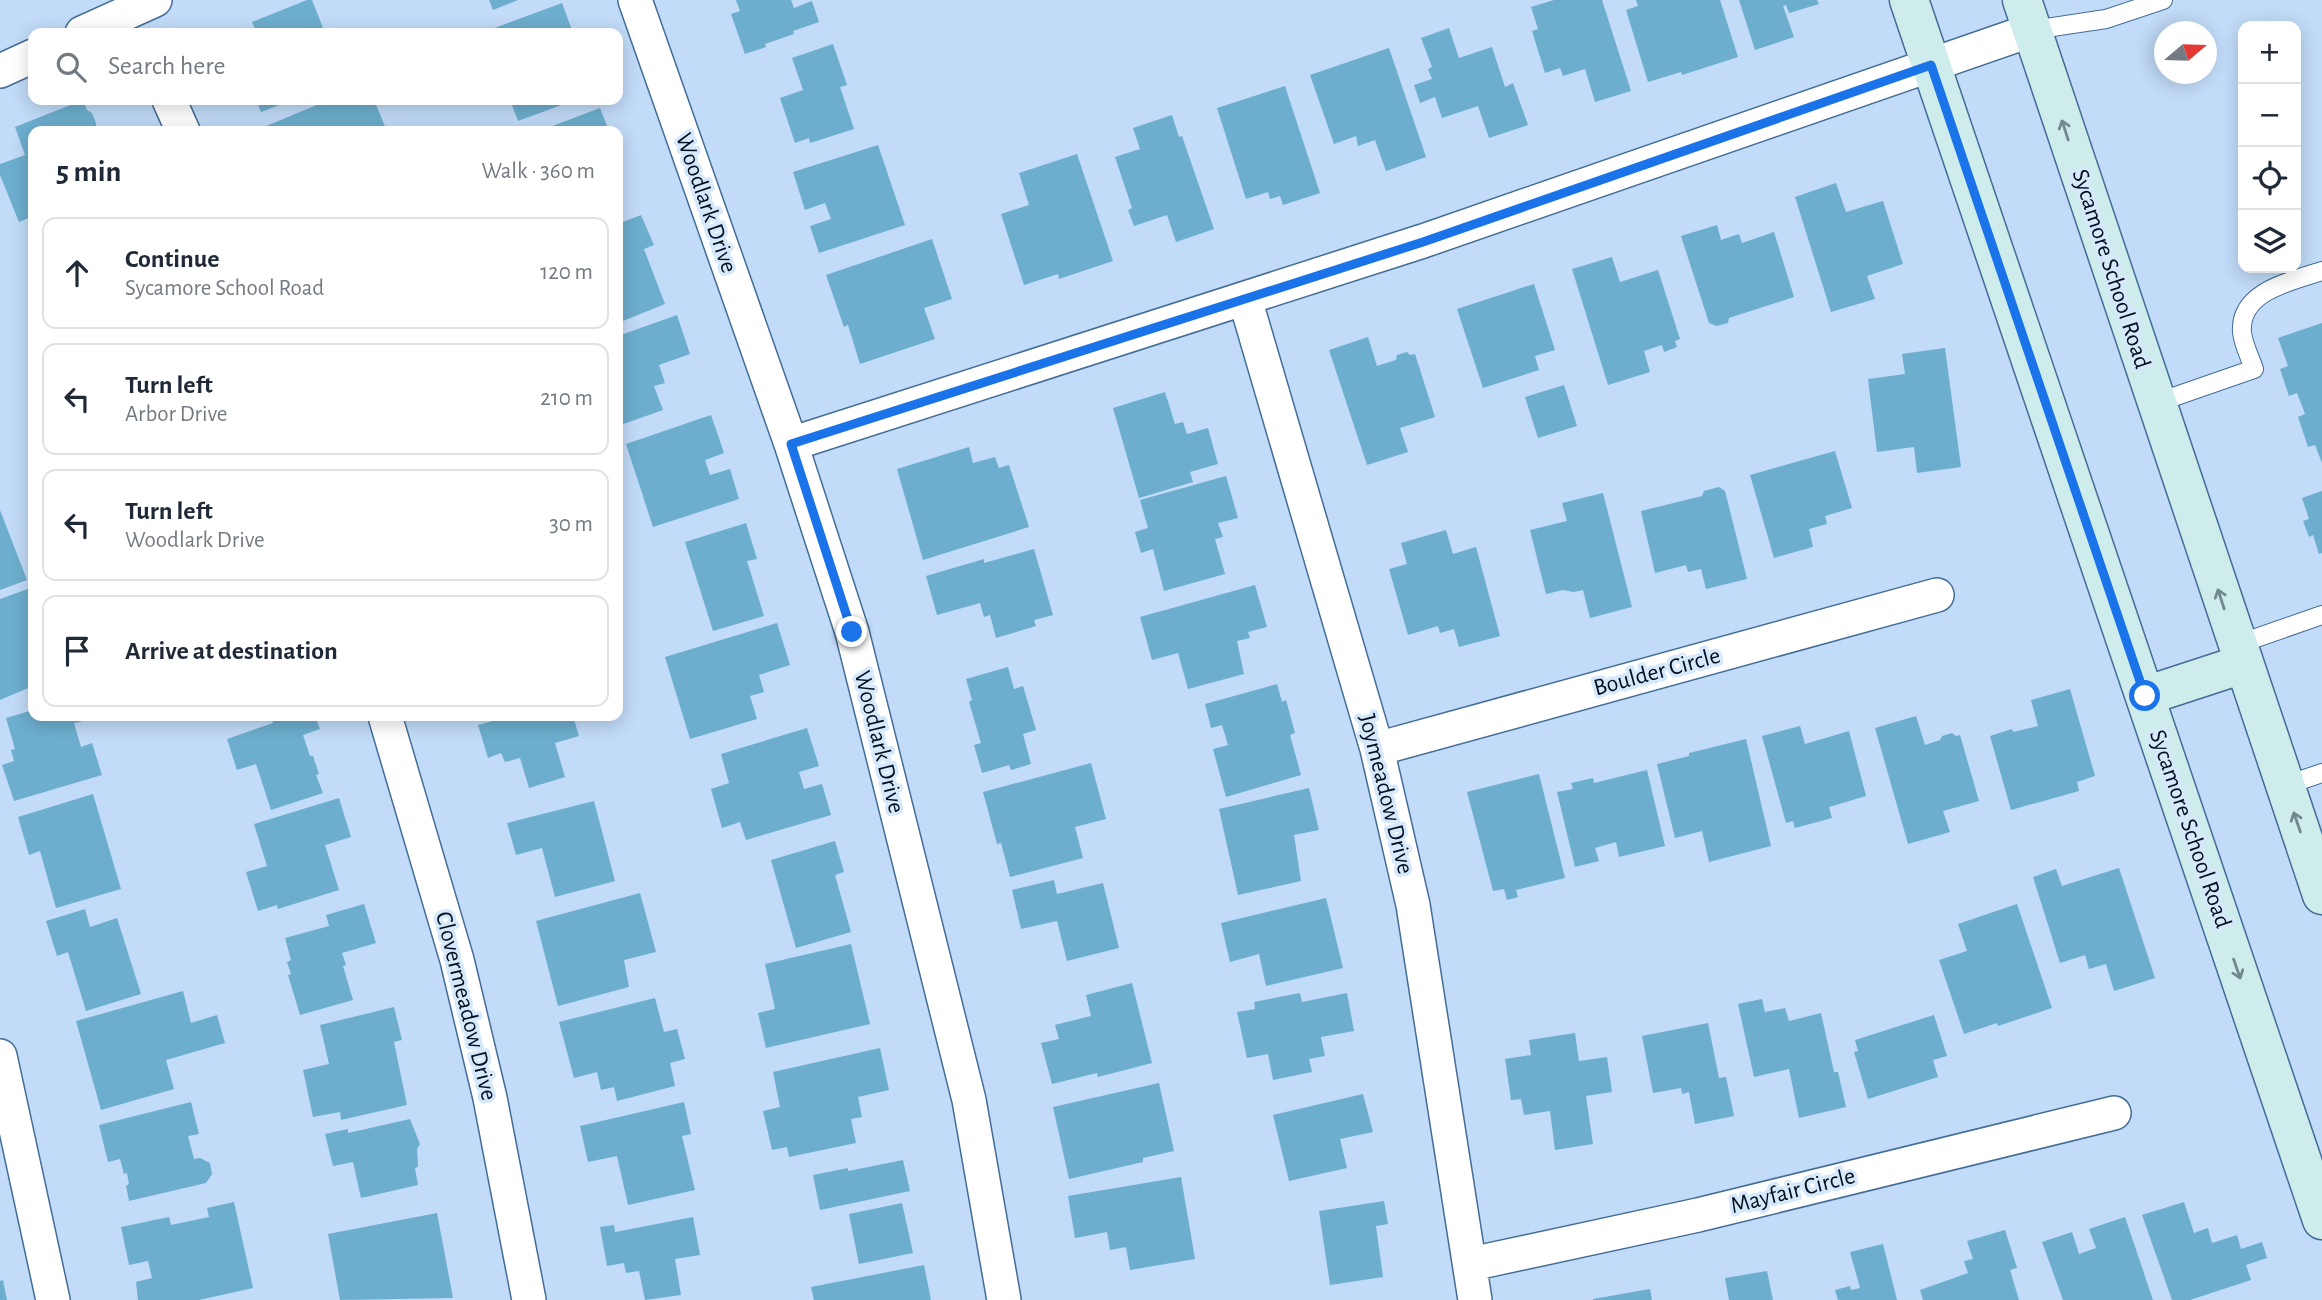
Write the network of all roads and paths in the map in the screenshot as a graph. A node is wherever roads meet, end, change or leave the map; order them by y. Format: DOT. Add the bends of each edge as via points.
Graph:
graph roads {
  1 [pos="635,0"];
  2 [pos="1909,0"];
  3 [pos="2163,0"];
  4 [pos="139,11"];
  5 [pos="2027,15"];
  6 [pos="95,28"];
  7 [pos="28,58"];
  8 [pos="1931,65"];
  9 [pos="0,71"];
  10 [pos="171,105"];
  11 [pos="181,126"];
  12 [pos="2322,271"];
  13 [pos="1245,299"];
  14 [pos="2156,402"];
  15 [pos="791,444"];
  16 [pos="1937,595"];
  17 [pos="2322,615"];
  18 [pos="2240,654"];
  19 [pos="2145,696"];
  20 [pos="386,721"];
  21 [pos="1377,749"];
  22 [pos="2322,773"];
  23 [pos="2284,786"];
  24 [pos="2321,889"];
  25 [pos="0,1056"];
  26 [pos="2114,1113"];
  27 [pos="2322,1220"];
  28 [pos="1471,1264"];
  29 [pos="53,1300"];
  30 [pos="530,1300"];
  31 [pos="1004,1300"];
  32 [pos="1475,1300"];
  1 -- 15 [label="street, Woodlark Drive"];
  2 -- 8 [label="main road, Sycamore School Road"];
  3 -- 5 [label="lane" via="2106,19"];
  4 -- 6 [label="street"];
  5 -- 8 [label="street"];
  14 -- 5 [label="main road, Sycamore School Road, one-way"];
  7 -- 9 [label="street"];
  8 -- 13 [label="street" via="1423,242"];
  8 -- 19 [label="main road, Sycamore School Road"];
  10 -- 11 [label="street"];
  12 -- 14 [label="lane" via="2271,288 2248,305 2242,331 2254,369"];
  13 -- 15 [label="street"];
  13 -- 21 [label="street, Joymeadow Drive"];
  18 -- 14 [label="main road, Sycamore School Road, one-way"];
  15 -- 31 [label="street, Woodlark Drive" via="852,632 969,1100"];
  16 -- 21 [label="street, Boulder Circle"];
  17 -- 18 [label="lane"];
  18 -- 19 [label="main road"];
  18 -- 23 [label="main road, Sycamore School Road"];
  19 -- 27 [label="main road, Sycamore School Road, one-way"];
  20 -- 30 [label="street, Clovermeadow Drive" via="457,960"];
  21 -- 28 [label="street, Joymeadow Drive" via="1413,905"];
  22 -- 23 [label="lane"];
  24 -- 23 [label="main road, Sycamore School Road, one-way"];
  25 -- 29 [label="street"];
  26 -- 28 [label="street, Mayfair Circle"];
  28 -- 32 [label="street, Joymeadow Drive"];
}
